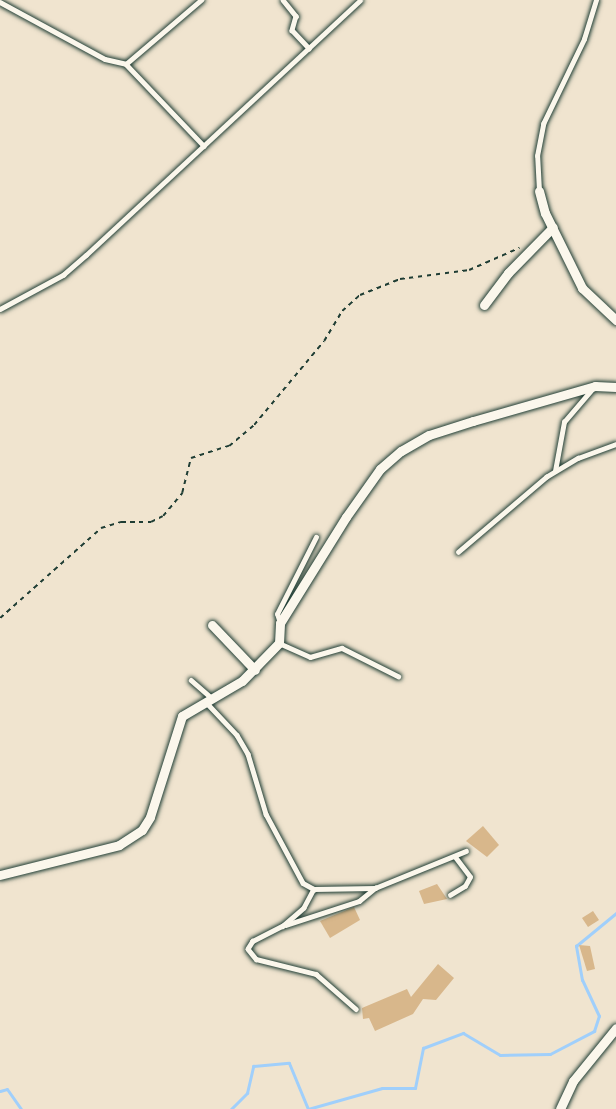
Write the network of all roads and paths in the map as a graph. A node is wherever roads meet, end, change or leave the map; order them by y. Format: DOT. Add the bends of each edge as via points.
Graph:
graph roads {
  1 [pos="201,0"];
  2 [pos="283,0"];
  3 [pos="360,0"];
  4 [pos="597,0"];
  5 [pos="0,2"];
  6 [pos="309,48"];
  7 [pos="126,64"];
  8 [pos="204,146"];
  9 [pos="539,191"];
  10 [pos="553,227"];
  11 [pos="520,247"];
  12 [pos="484,305"];
  13 [pos="0,309"];
  14 [pos="616,320"];
  15 [pos="595,386"];
  16 [pos="616,387"];
  17 [pos="616,444"];
  18 [pos="555,471"];
  19 [pos="316,537"];
  20 [pos="458,552"];
  21 [pos="0,618"];
  22 [pos="280,623"];
  23 [pos="212,625"];
  24 [pos="279,643"];
  25 [pos="255,670"];
  26 [pos="398,676"];
  27 [pos="191,680"];
  28 [pos="210,701"];
  29 [pos="466,851"];
  30 [pos="455,857"];
  31 [pos="0,875"];
  32 [pos="375,888"];
  33 [pos="314,890"];
  34 [pos="450,895"];
  35 [pos="283,926"];
  36 [pos="356,1010"];
  37 [pos="616,1028"];
  38 [pos="560,1109"];
  1 -- 7 [label="lane"];
  2 -- 6 [label="lane" via="296,16 292,30"];
  3 -- 6 [label="lane"];
  4 -- 9 [label="lane" via="584,39 543,124 537,156"];
  5 -- 7 [label="lane" via="105,59"];
  6 -- 8 [label="lane"];
  7 -- 8 [label="lane"];
  8 -- 13 [label="lane" via="63,275"];
  9 -- 10 [label="street"];
  10 -- 12 [label="street" via="506,275"];
  10 -- 14 [label="street" via="582,288"];
  11 -- 21 [label="path" via="463,272 400,279 360,295 342,311 324,341 254,426 219,451 192,456 182,494 164,516 151,522 121,522 101,528"];
  15 -- 16 [label="street"];
  15 -- 18 [label="lane" via="564,422"];
  15 -- 22 [label="street" via="429,435 401,451 357,498"];
  17 -- 18 [label="lane"];
  18 -- 20 [label="lane"];
  19 -- 22 [label="lane" via="277,614"];
  22 -- 24 [label="street"];
  23 -- 25 [label="street"];
  24 -- 25 [label="street"];
  24 -- 26 [label="lane" via="310,657 342,648"];
  25 -- 28 [label="street"];
  27 -- 28 [label="lane"];
  28 -- 31 [label="street" via="190,709 177,725 150,817 136,834 110,848"];
  28 -- 33 [label="lane" via="248,754 266,814 295,871"];
  29 -- 30 [label="lane"];
  30 -- 32 [label="lane"];
  30 -- 34 [label="lane" via="470,877 465,886"];
  32 -- 33 [label="lane"];
  32 -- 35 [label="lane" via="358,901"];
  33 -- 35 [label="lane" via="304,908"];
  35 -- 36 [label="lane" via="253,941 250,953 316,974"];
  37 -- 38 [label="street" via="573,1081"];
}
